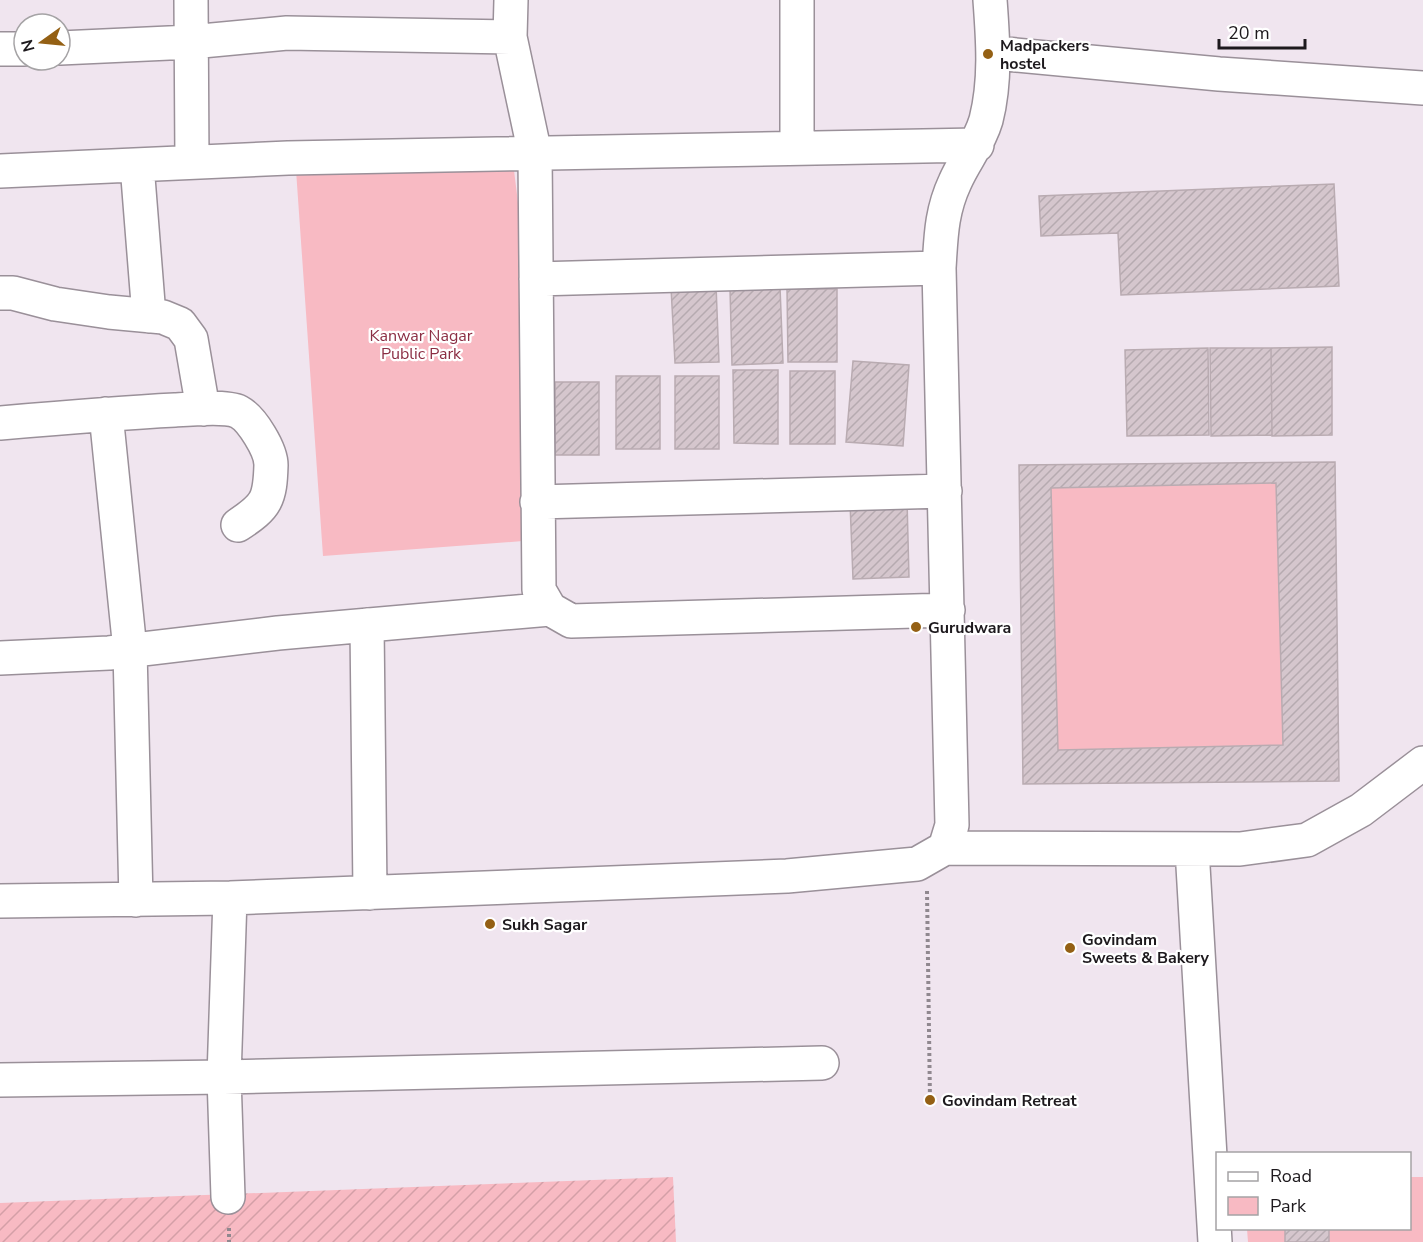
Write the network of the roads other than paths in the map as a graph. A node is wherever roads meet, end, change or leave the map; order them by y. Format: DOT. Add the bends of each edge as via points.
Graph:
graph roads {
  1 [pos="191,0"];
  2 [pos="511,0"];
  3 [pos="797,0"];
  4 [pos="990,0"];
  5 [pos="510,37"];
  6 [pos="192,42"];
  7 [pos="72,47"];
  8 [pos="995,53"];
  9 [pos="1423,88"];
  10 [pos="976,145"];
  11 [pos="797,148"];
  12 [pos="535,154"];
  13 [pos="192,162"];
  14 [pos="137,165"];
  15 [pos="0,171"];
  16 [pos="939,268"];
  17 [pos="536,279"];
  18 [pos="0,293"];
  19 [pos="149,316"];
  20 [pos="204,409"];
  21 [pos="106,414"];
  22 [pos="0,423"];
  23 [pos="945,491"];
  24 [pos="537,502"];
  25 [pos="238,525"];
  26 [pos="550,609"];
  27 [pos="948,610"];
  28 [pos="367,625"];
  29 [pos="130,650"];
  30 [pos="0,658"];
  31 [pos="1423,764"];
  32 [pos="1192,849"];
  33 [pos="935,854"];
  34 [pos="370,893"];
  35 [pos="230,898"];
  36 [pos="136,900"];
  37 [pos="0,901"];
  38 [pos="822,1064"];
  39 [pos="224,1077"];
  40 [pos="0,1080"];
  41 [pos="228,1197"];
  42 [pos="1215,1242"];
  1 -- 6 [label="street"];
  2 -- 5 [label="street"];
  3 -- 11 [label="street"];
  4 -- 8 [label="street"];
  5 -- 6 [label="street" via="287,33"];
  5 -- 12 [label="street"];
  6 -- 7 [label="street"];
  6 -- 13 [label="street"];
  8 -- 9 [label="street"];
  8 -- 10 [label="street" via="986,119"];
  10 -- 11 [label="street"];
  10 -- 16 [label="street" via="955,181 942,220"];
  11 -- 12 [label="street"];
  12 -- 13 [label="street"];
  12 -- 17 [label="street"];
  13 -- 14 [label="street"];
  14 -- 15 [label="street"];
  14 -- 19 [label="street"];
  16 -- 17 [label="street"];
  16 -- 23 [label="street"];
  17 -- 24 [label="street"];
  18 -- 19 [label="street"];
  19 -- 20 [label="street" via="180,324 191,339"];
  20 -- 21 [label="street"];
  20 -- 25 [label="street" via="237,411 244,416 252,422 271,459 270,491 257,513"];
  21 -- 22 [label="street"];
  21 -- 29 [label="street"];
  23 -- 24 [label="street"];
  23 -- 27 [label="street"];
  24 -- 26 [label="street" via="539,590"];
  26 -- 27 [label="street" via="572,621"];
  26 -- 28 [label="street"];
  27 -- 33 [label="street" via="952,825"];
  28 -- 29 [label="street"];
  28 -- 34 [label="street"];
  29 -- 30 [label="street"];
  29 -- 36 [label="street"];
  31 -- 32 [label="street" via="1361,810 1307,840 1240,849"];
  32 -- 33 [label="street"];
  32 -- 42 [label="street"];
  33 -- 34 [label="street" via="917,864 787,876"];
  34 -- 35 [label="street"];
  35 -- 36 [label="street"];
  35 -- 39 [label="street"];
  36 -- 37 [label="street"];
  38 -- 39 [label="street"];
  39 -- 40 [label="street"];
  39 -- 41 [label="street"];
}
